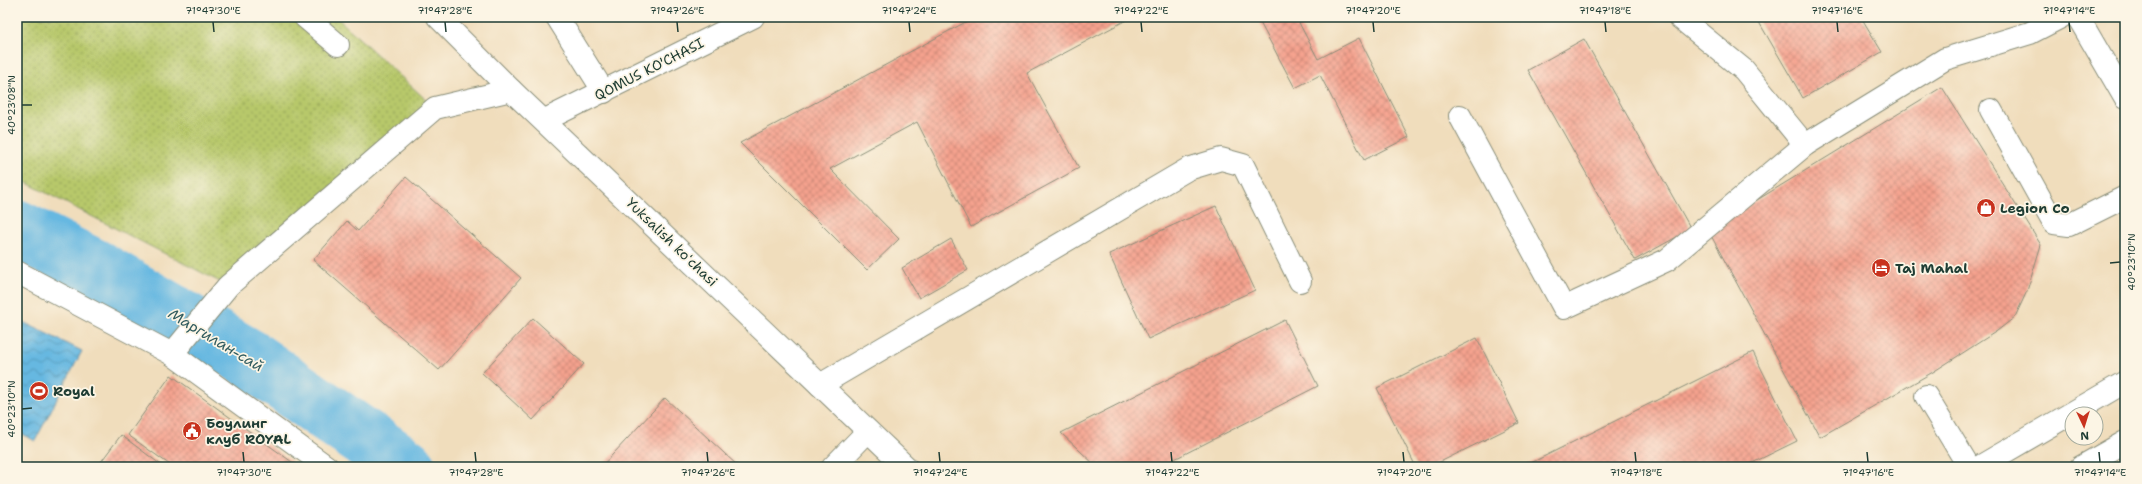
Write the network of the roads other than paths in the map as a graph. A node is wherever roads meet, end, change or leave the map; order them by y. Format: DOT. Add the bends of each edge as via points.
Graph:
graph roads {
  1 [pos="305,17"];
  2 [pos="438,17"];
  3 [pos="557,17"];
  4 [pos="753,17"];
  5 [pos="1679,17"];
  6 [pos="2061,17"];
  7 [pos="2078,17"];
  8 [pos="338,45"];
  9 [pos="511,90"];
  10 [pos="604,92"];
  11 [pos="2125,98"];
  12 [pos="1991,110"];
  13 [pos="1460,116"];
  14 [pos="544,120"];
  15 [pos="1805,145"];
  16 [pos="2125,197"];
  17 [pos="17,272"];
  18 [pos="1300,281"];
  19 [pos="172,354"];
  20 [pos="2125,382"];
  21 [pos="820,385"];
  22 [pos="1926,396"];
  23 [pos="868,431"];
  24 [pos="2125,442"];
  25 [pos="327,467"];
  26 [pos="833,467"];
  27 [pos="906,467"];
  28 [pos="1969,467"];
  29 [pos="1979,467"];
  30 [pos="2081,467"];
  1 -- 8 [label="street"];
  2 -- 9 [label="street, Yuksalish koʻchasi"];
  3 -- 10 [label="street"];
  4 -- 10 [label="street, QOMUS KO'CHASI"];
  5 -- 15 [label="street" via="1744,70"];
  6 -- 15 [label="street" via="2030,33 1945,59"];
  7 -- 11 [label="street"];
  9 -- 14 [label="street, Yuksalish koʻchasi"];
  9 -- 19 [label="street" via="435,108 228,286"];
  10 -- 14 [label="street, QOMUS KO'CHASI"];
  12 -- 16 [label="street" via="2054,223 2069,225"];
  13 -- 15 [label="street" via="1564,308 1667,260"];
  14 -- 21 [label="street, Yuksalish koʻchasi"];
  17 -- 19 [label="street"];
  18 -- 21 [label="street" via="1243,166 1221,159 1188,169"];
  19 -- 25 [label="street"];
  20 -- 29 [label="street"];
  21 -- 23 [label="street, Yuksalish koʻchasi"];
  22 -- 28 [label="street"];
  23 -- 26 [label="street"];
  23 -- 27 [label="street, Yuksalish koʻchasi"];
  24 -- 30 [label="street"];
}
